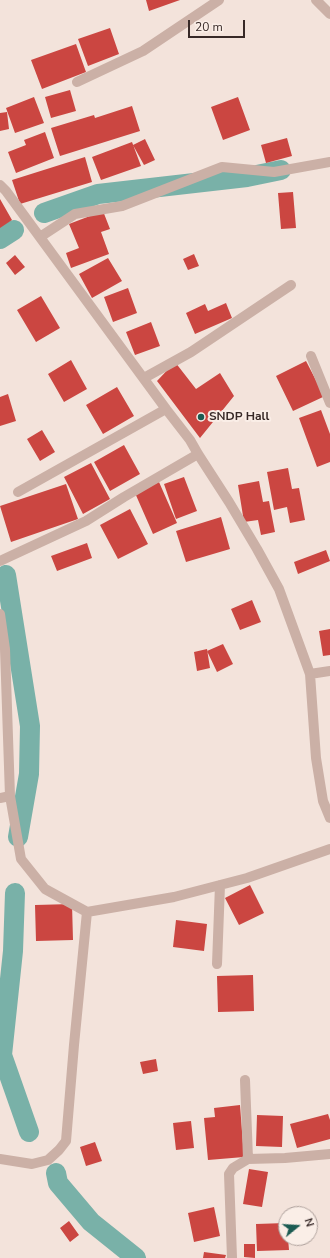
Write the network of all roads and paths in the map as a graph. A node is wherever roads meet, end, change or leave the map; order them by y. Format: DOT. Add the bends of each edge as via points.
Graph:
graph roads {
  1 [pos="219,0"];
  2 [pos="316,0"];
  3 [pos="330,14"];
  4 [pos="77,82"];
  5 [pos="330,162"];
  6 [pos="2,191"];
  7 [pos="40,237"];
  8 [pos="291,285"];
  9 [pos="311,356"];
  10 [pos="144,378"];
  11 [pos="330,403"];
  12 [pos="166,409"];
  13 [pos="198,454"];
  14 [pos="18,492"];
  15 [pos="0,561"];
  16 [pos="0,614"];
  17 [pos="3,650"];
  18 [pos="330,671"];
  19 [pos="310,674"];
  20 [pos="5,797"];
  21 [pos="330,818"];
  22 [pos="330,849"];
  23 [pos="220,885"];
  24 [pos="87,912"];
  25 [pos="217,964"];
  26 [pos="245,1080"];
  27 [pos="330,1154"];
  28 [pos="248,1159"];
  29 [pos="0,1160"];
  30 [pos="232,1258"];
  1 -- 4 [label="street" via="143,51"];
  2 -- 3 [label="street"];
  5 -- 7 [label="street" via="274,172 222,167 122,206 76,214"];
  6 -- 7 [label="street"];
  7 -- 10 [label="street"];
  8 -- 10 [label="street" via="191,352"];
  9 -- 11 [label="street"];
  10 -- 12 [label="street"];
  12 -- 13 [label="street"];
  12 -- 14 [label="street"];
  13 -- 15 [label="street" via="86,521"];
  13 -- 19 [label="street" via="279,589"];
  16 -- 17 [label="street"];
  17 -- 20 [label="street"];
  18 -- 19 [label="street"];
  19 -- 21 [label="street" via="316,758 323,801"];
  20 -- 24 [label="street" via="20,859 45,889"];
  22 -- 23 [label="street"];
  23 -- 24 [label="street" via="174,897"];
  23 -- 25 [label="street"];
  24 -- 29 [label="street" via="66,1141 48,1160 32,1164"];
  26 -- 28 [label="street"];
  27 -- 28 [label="street"];
  28 -- 30 [label="street" via="233,1168 229,1174"];
}
